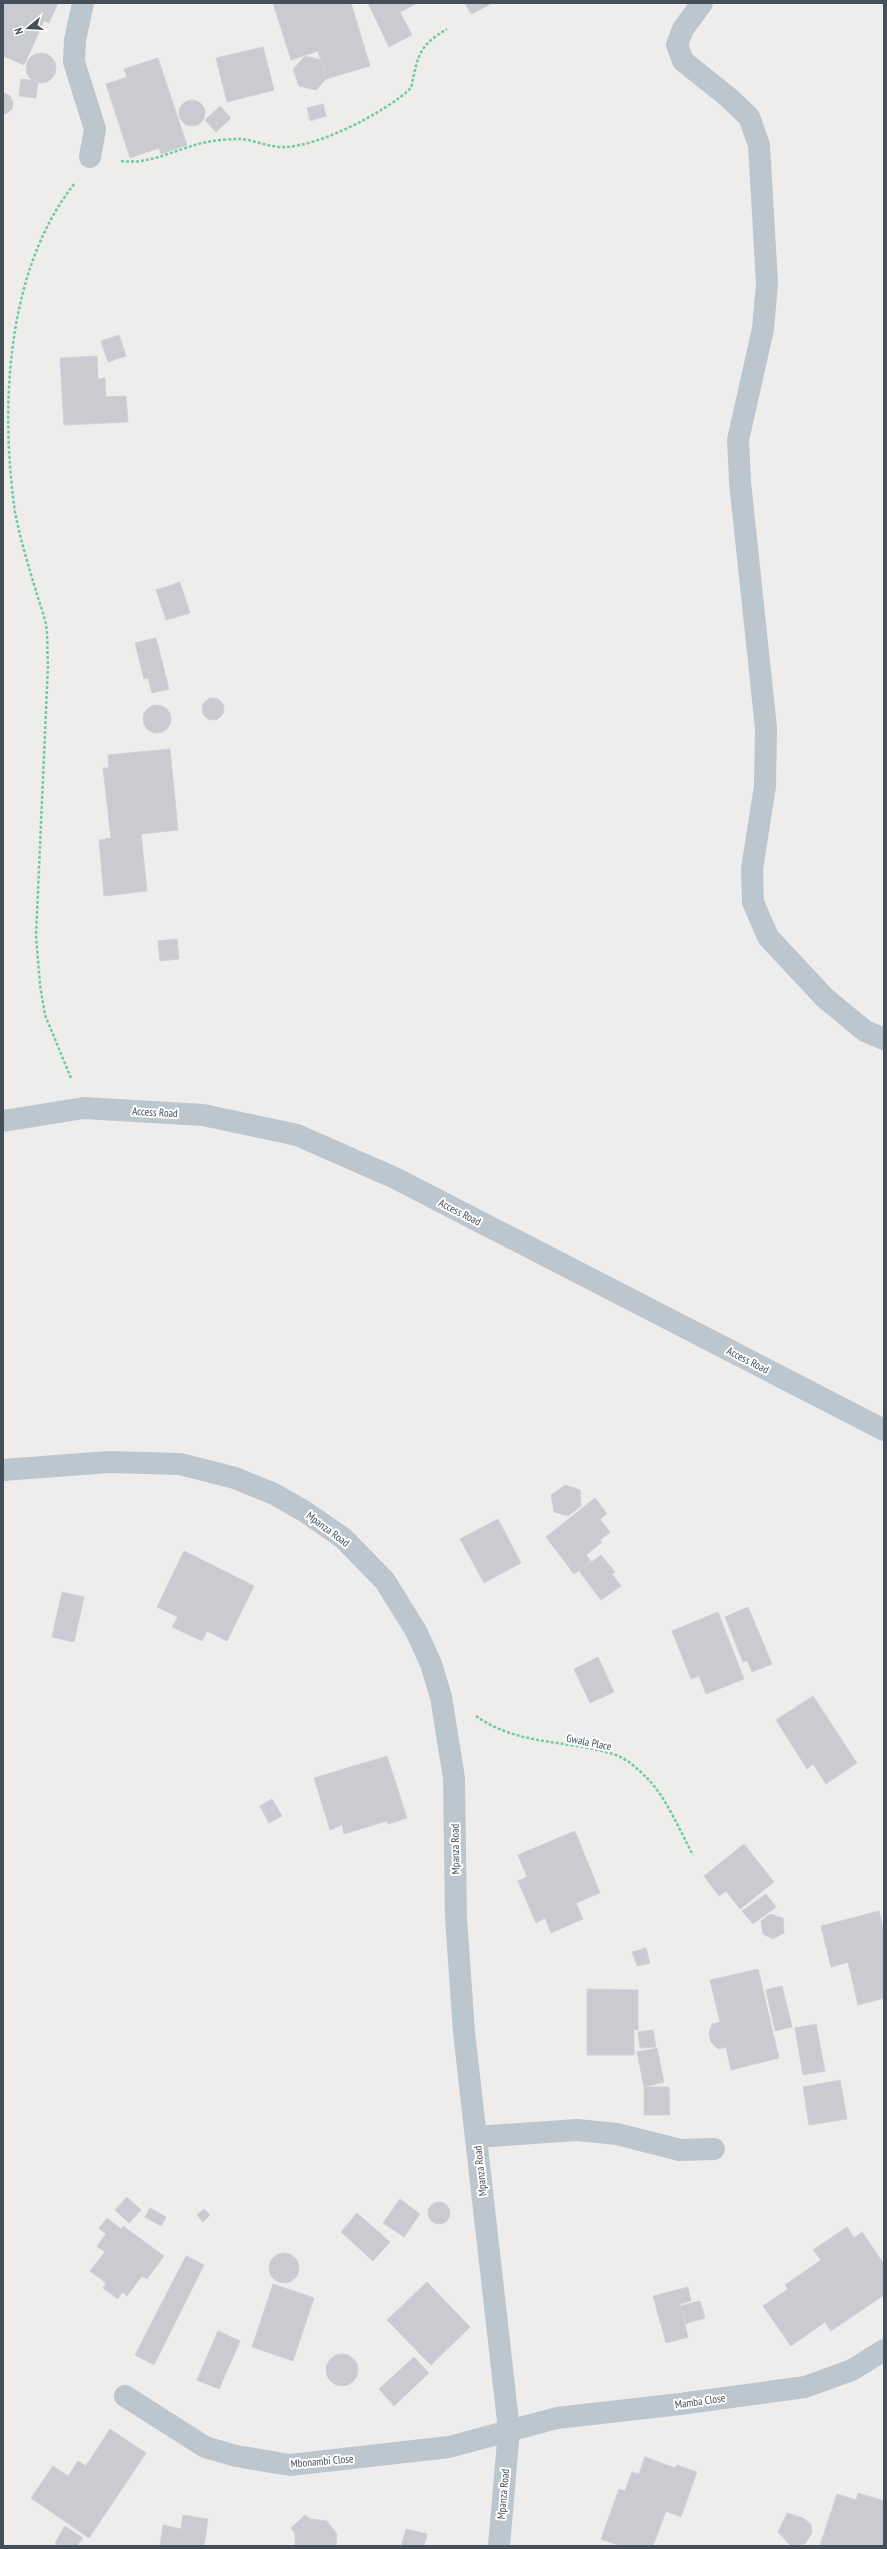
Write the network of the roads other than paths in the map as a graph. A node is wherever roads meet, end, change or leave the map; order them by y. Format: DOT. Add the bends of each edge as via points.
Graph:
graph roads {
  1 [pos="83,3"];
  2 [pos="702,3"];
  3 [pos="90,157"];
  4 [pos="884,1039"];
  5 [pos="3,1121"];
  6 [pos="884,1430"];
  7 [pos="3,1470"];
  8 [pos="476,2137"];
  9 [pos="714,2149"];
  10 [pos="884,2350"];
  11 [pos="125,2396"];
  12 [pos="509,2430"];
  13 [pos="499,2546"];
  1 -- 3 [label="street" via="75,40 74,62 95,129"];
  2 -- 4 [label="street" via="683,29 677,45 683,61 749,117 759,145 767,283 763,329 738,440 740,482 766,728 765,786 752,869 753,902 768,937 820,992 865,1031"];
  5 -- 6 [label="street, Access Road" via="84,1108 203,1115 297,1135 395,1178"];
  7 -- 8 [label="street, Mpanza Road" via="109,1462 180,1464 235,1478 274,1494 304,1511 343,1538 386,1581 416,1631 431,1664 441,1697 454,1778 456,1918 464,2032"];
  8 -- 9 [label="street" via="577,2130 617,2134 680,2150"];
  8 -- 12 [label="street, Mpanza Road"];
  10 -- 12 [label="street, Mamba Close" via="852,2370 805,2387 557,2418"];
  11 -- 12 [label="street, Mbonambi Close" via="205,2447 236,2456 290,2465 449,2448"];
  12 -- 13 [label="street, Mpanza Road"];
}
